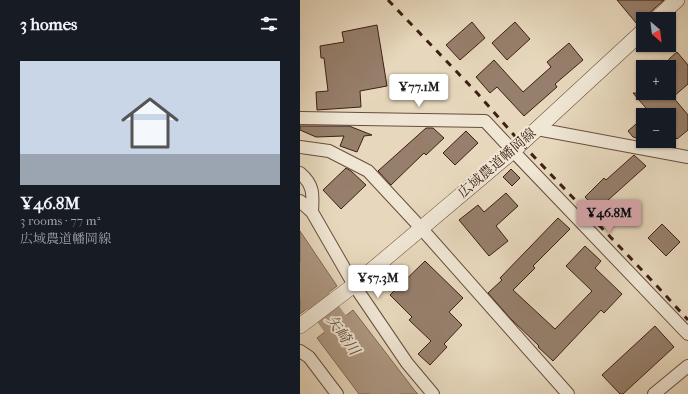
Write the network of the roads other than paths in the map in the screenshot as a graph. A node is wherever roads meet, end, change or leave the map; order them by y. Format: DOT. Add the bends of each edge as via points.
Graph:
graph roads {
  1 [pos="677,0"];
  2 [pos="664,12"];
  3 [pos="636,37"];
  4 [pos="300,118"];
  5 [pos="536,129"];
  6 [pos="300,147"];
  7 [pos="513,151"];
  8 [pos="688,157"];
  9 [pos="300,173"];
  10 [pos="300,201"];
  11 [pos="312,212"];
  12 [pos="421,228"];
  13 [pos="350,288"];
  14 [pos="300,326"];
  15 [pos="688,334"];
  16 [pos="300,351"];
  17 [pos="688,366"];
  18 [pos="337,394"];
  19 [pos="433,394"];
  20 [pos="568,394"];
  21 [pos="654,394"];
  1 -- 2 [label="street"];
  3 -- 5 [label="street, 広域農道幡岡線"];
  4 -- 7 [label="street" via="486,120"];
  5 -- 7 [label="street, 広域農道幡岡線"];
  5 -- 8 [label="street"];
  6 -- 12 [label="street" via="329,151 368,171"];
  7 -- 12 [label="street, 広域農道幡岡線"];
  7 -- 15 [label="street"];
  9 -- 11 [label="street" via="308,180 313,194"];
  10 -- 11 [label="street"];
  11 -- 13 [label="street"];
  12 -- 13 [label="street, 広域農道幡岡線"];
  12 -- 20 [label="street"];
  13 -- 14 [label="street, 広域農道幡岡線"];
  13 -- 19 [label="street"];
  16 -- 18 [label="street" via="309,357"];
  17 -- 21 [label="street"];
}
